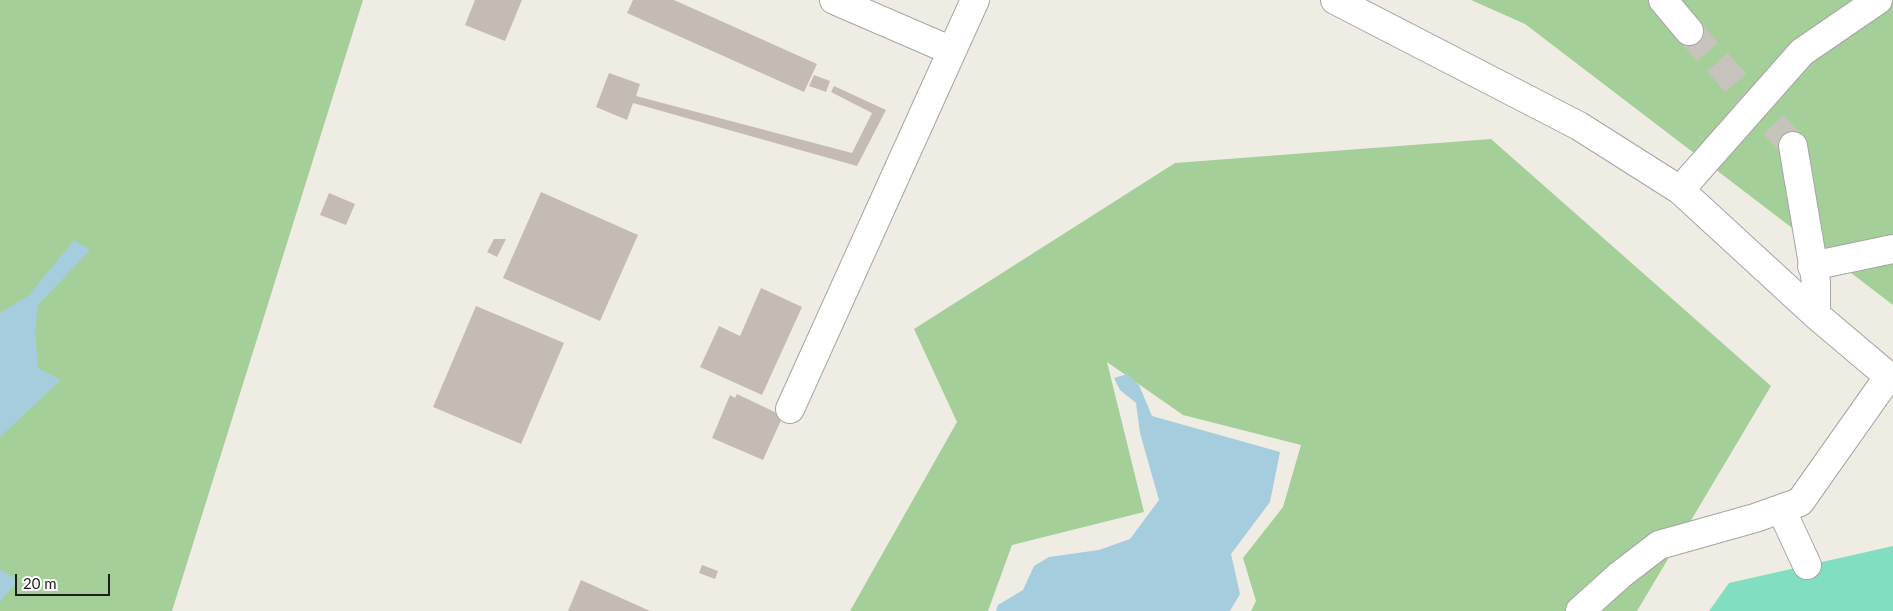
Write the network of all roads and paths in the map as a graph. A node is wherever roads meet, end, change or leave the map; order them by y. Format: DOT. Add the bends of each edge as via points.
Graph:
graph roads {
  1 [pos="834,0"];
  2 [pos="975,0"];
  3 [pos="1335,0"];
  4 [pos="1663,0"];
  5 [pos="1878,0"];
  6 [pos="1689,31"];
  7 [pos="952,51"];
  8 [pos="1793,146"];
  9 [pos="1680,190"];
  10 [pos="1893,249"];
  11 [pos="1812,266"];
  12 [pos="1816,315"];
  13 [pos="1891,378"];
  14 [pos="790,409"];
  15 [pos="1781,509"];
  16 [pos="1807,565"];
  17 [pos="1580,611"];
  1 -- 7 [label="street"];
  2 -- 7 [label="street"];
  3 -- 9 [label="street" via="1579,126"];
  4 -- 6 [label="street"];
  5 -- 9 [label="street" via="1802,52"];
  7 -- 14 [label="street"];
  8 -- 11 [label="street"];
  9 -- 12 [label="street"];
  10 -- 11 [label="street"];
  11 -- 12 [label="street" via="1816,282"];
  12 -- 13 [label="street"];
  13 -- 15 [label="street" via="1800,502"];
  15 -- 16 [label="street"];
  15 -- 17 [label="street" via="1659,545"];
}
